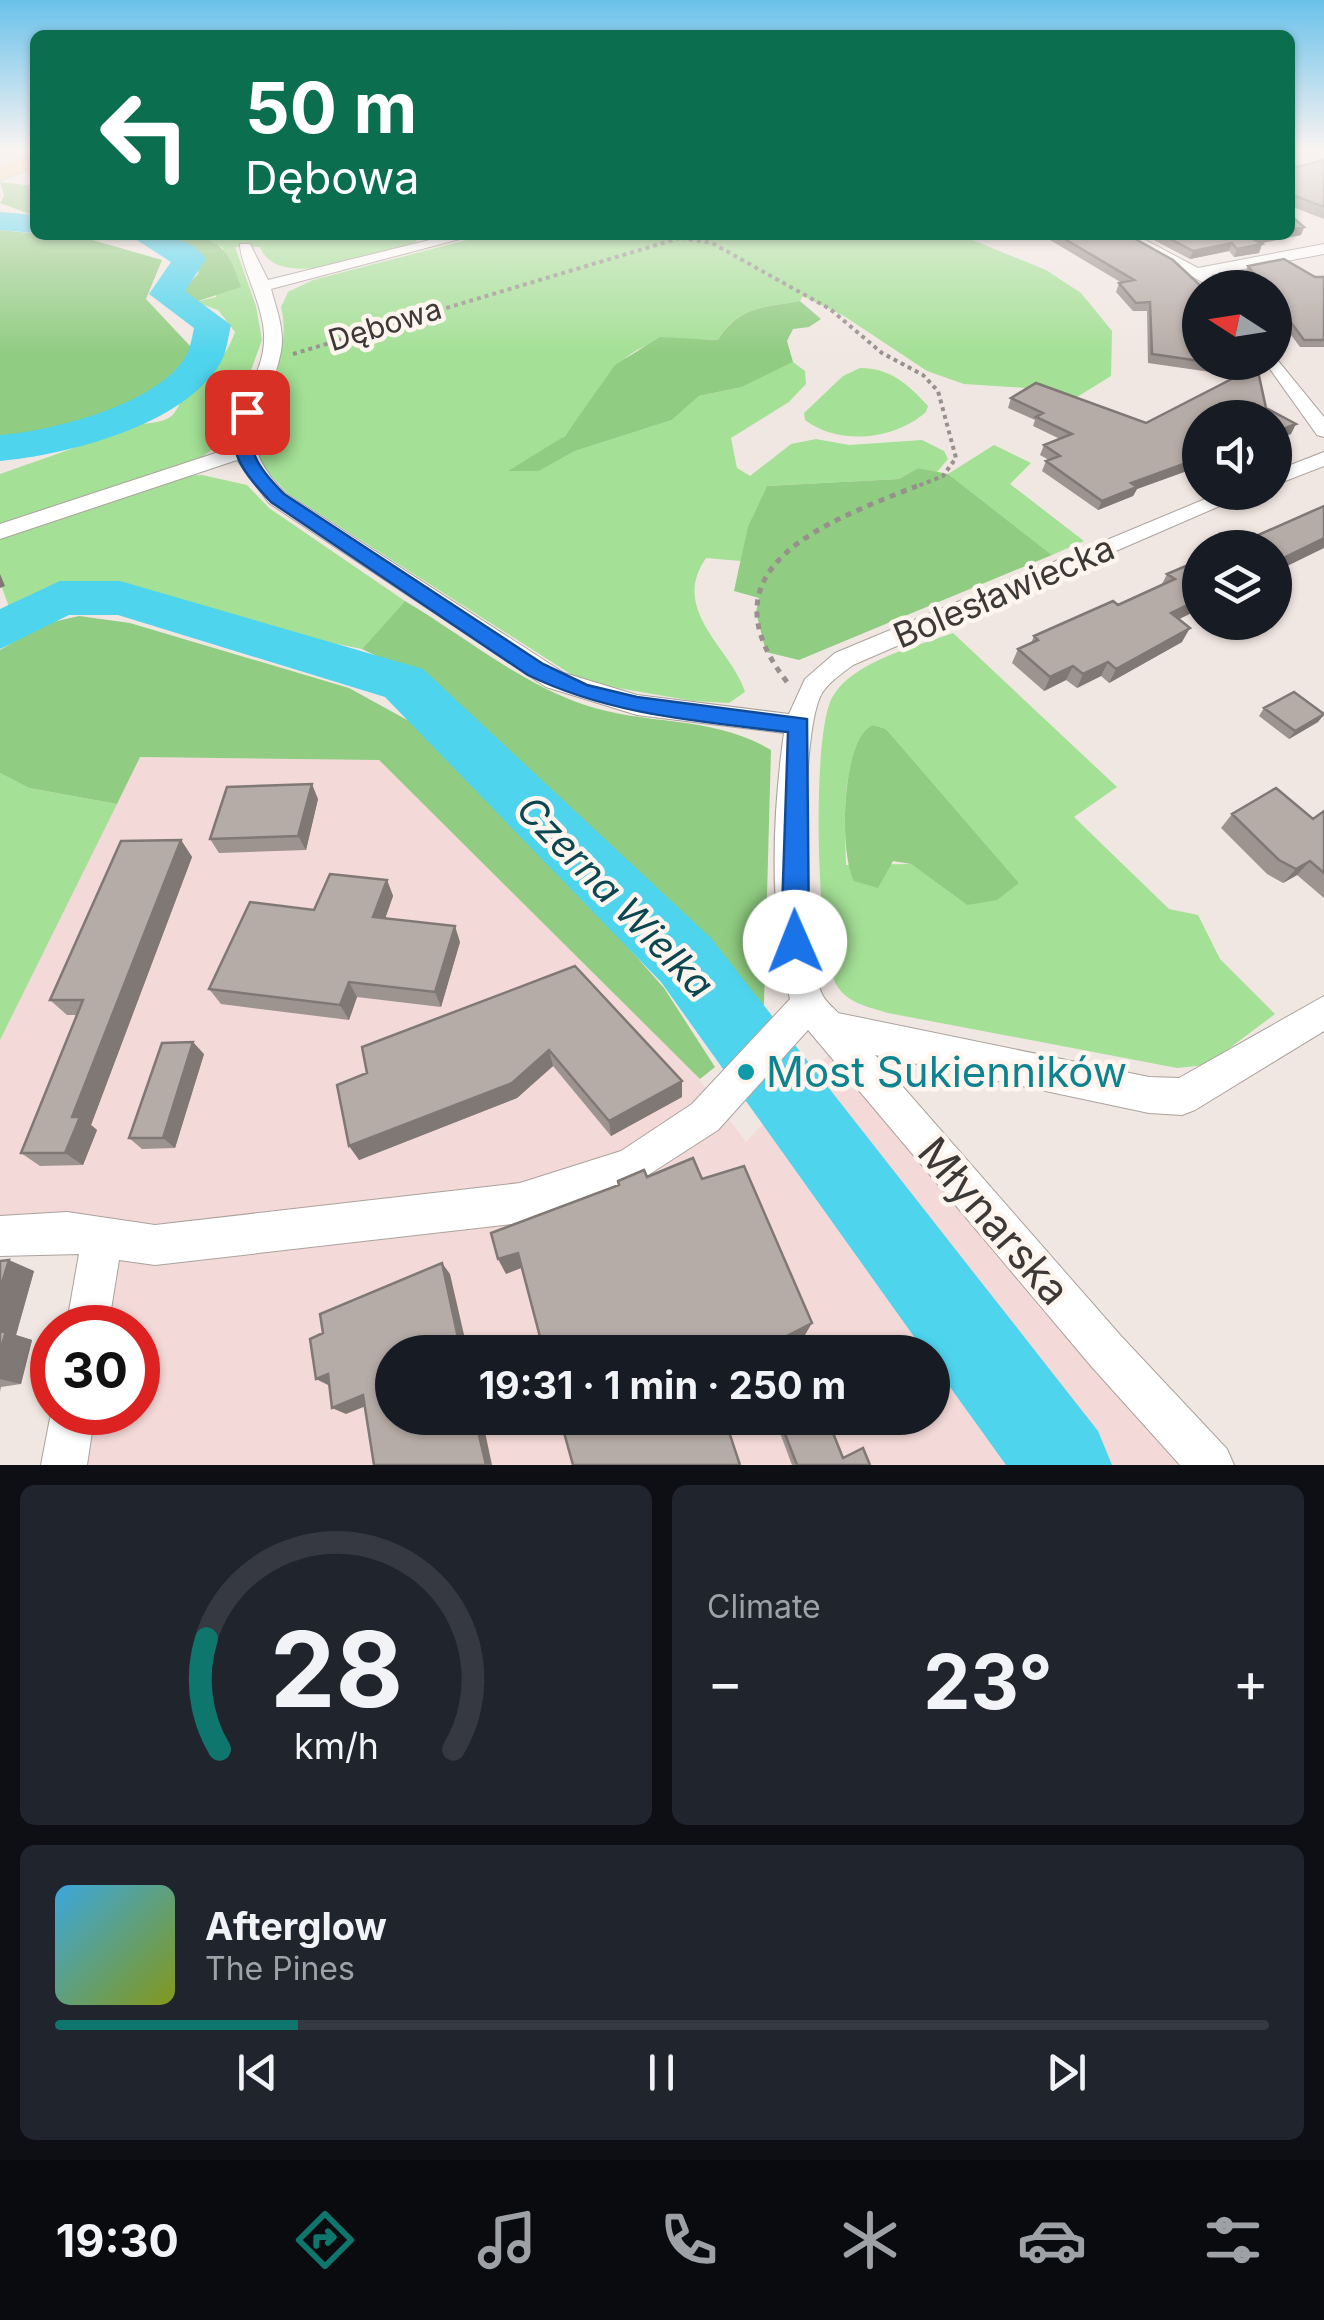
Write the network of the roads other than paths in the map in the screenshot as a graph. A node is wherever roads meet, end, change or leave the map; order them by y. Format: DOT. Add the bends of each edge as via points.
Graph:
graph roads {
  1 [pos="448,240"];
  2 [pos="1135,240"];
  3 [pos="245,246"];
  4 [pos="1324,249"];
  5 [pos="1193,270"];
  6 [pos="1215,270"];
  7 [pos="262,286"];
  8 [pos="1287,380"];
  9 [pos="1324,431"];
  10 [pos="242,450"];
  11 [pos="1324,458"];
  12 [pos="1292,472"];
  13 [pos="1199,510"];
  14 [pos="0,532"];
  15 [pos="799,725"];
  16 [pos="1324,1012"];
  17 [pos="807,1020"];
  18 [pos="0,1236"];
  19 [pos="102,1237"];
  20 [pos="91,1305"];
  21 [pos="69,1435"];
  22 [pos="64,1465"];
  23 [pos="1211,1465"];
  1 -- 7 [label="street"];
  2 -- 5 [label="street"];
  3 -- 7 [label="street"];
  4 -- 6 [label="street"];
  7 -- 10 [label="street" via="272,327 268,363 243,422"];
  8 -- 9 [label="street"];
  10 -- 14 [label="street"];
  10 -- 15 [label="street" via="262,484 296,513 555,680 637,705"];
  11 -- 12 [label="street"];
  13 -- 15 [label="street, Bolesławiecka" via="844,659 808,694"];
  15 -- 17 [label="street, Młynarska" via="795,942"];
  16 -- 17 [label="street" via="1182,1097"];
  17 -- 19 [label="street" via="705,1117 631,1166 520,1203 176,1244"];
  17 -- 23 [label="street, Młynarska"];
  18 -- 19 [label="street" via="48,1231"];
  19 -- 20 [label="street"];
  21 -- 22 [label="street"];
}
